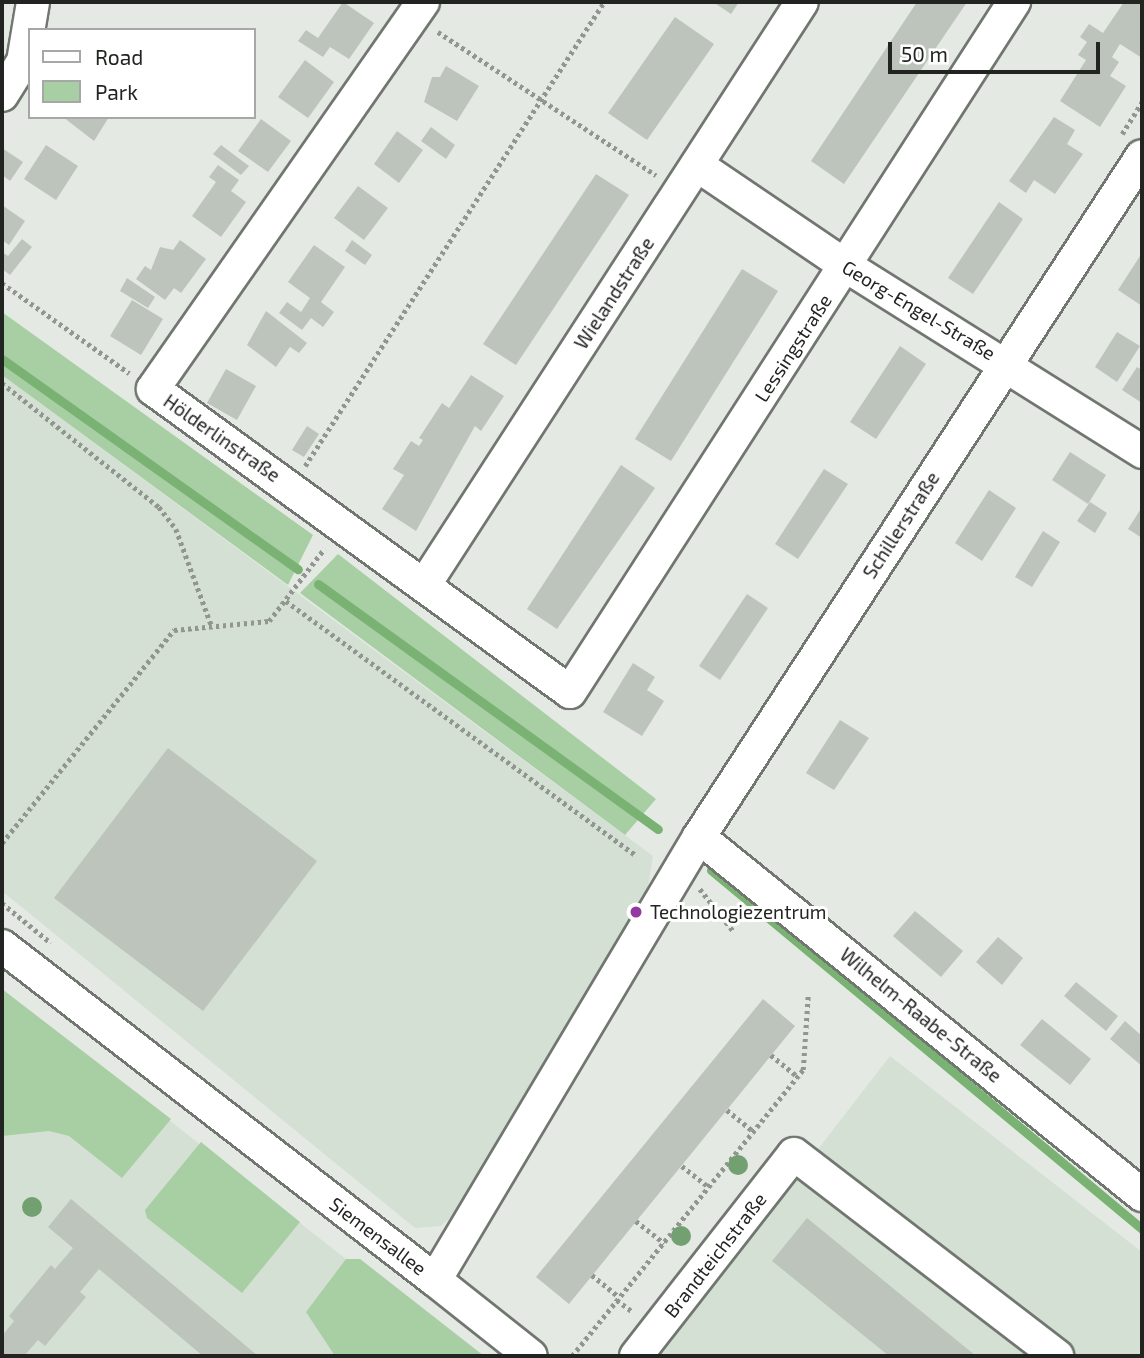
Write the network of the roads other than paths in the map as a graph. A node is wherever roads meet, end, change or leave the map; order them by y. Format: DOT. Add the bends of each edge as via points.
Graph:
graph roads {
  1 [pos="33,2"];
  2 [pos="802,2"];
  3 [pos="1014,2"];
  4 [pos="419,9"];
  5 [pos="29,28"];
  6 [pos="28,32"];
  7 [pos="2,95"];
  8 [pos="1131,146"];
  9 [pos="697,165"];
  10 [pos="846,267"];
  11 [pos="1006,363"];
  12 [pos="1142,453"];
  13 [pos="425,584"];
  14 [pos="570,691"];
  15 [pos="699,837"];
  16 [pos="665,898"];
  17 [pos="2,946"];
  18 [pos="1142,1195"];
  19 [pos="435,1280"];
  20 [pos="531,1356"];
  21 [pos="636,1356"];
  22 [pos="1057,1356"];
  1 -- 5 [label="street"];
  2 -- 9 [label="street, Wielandstraße"];
  3 -- 10 [label="street, Lessingstraße"];
  4 -- 13 [label="street, Hölderlinstraße" via="153,389"];
  6 -- 7 [label="street" via="23,62"];
  8 -- 11 [label="street, Schillerstraße"];
  9 -- 10 [label="street, Georg-Engel-Straße"];
  9 -- 13 [label="street, Wielandstraße"];
  10 -- 11 [label="street, Georg-Engel-Straße"];
  10 -- 14 [label="street, Lessingstraße"];
  11 -- 12 [label="street, Georg-Engel-Straße"];
  11 -- 15 [label="street, Schillerstraße"];
  13 -- 14 [label="street, Hölderlinstraße"];
  15 -- 16 [label="street, Schillerstraße"];
  15 -- 18 [label="street, Wilhelm-Raabe-Straße"];
  16 -- 19 [label="street, Siemensallee"];
  17 -- 19 [label="street, Siemensallee"];
  19 -- 20 [label="street"];
  21 -- 22 [label="street, Brandteichstraße" via="794,1154"];
}
